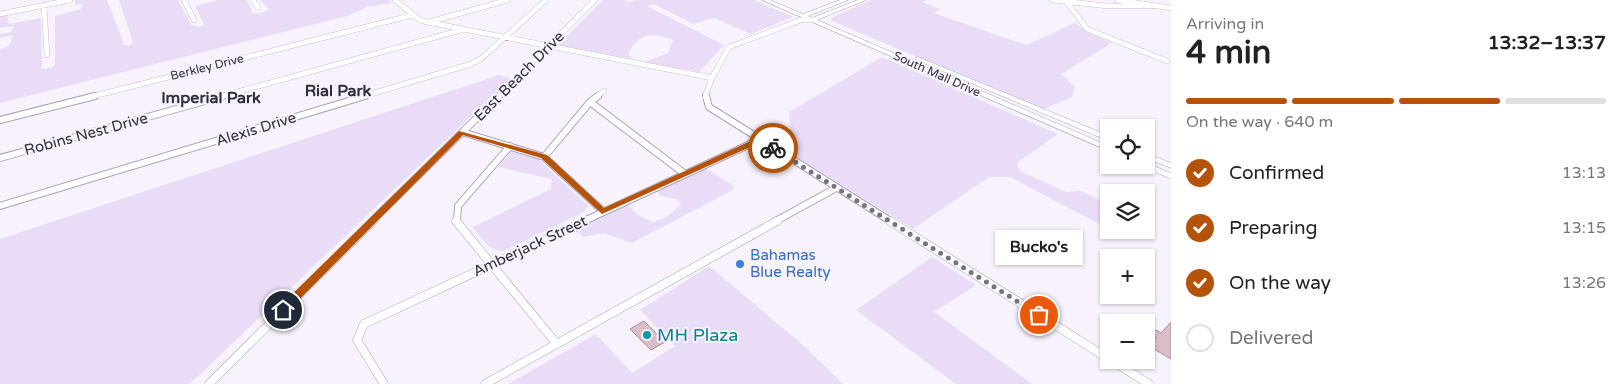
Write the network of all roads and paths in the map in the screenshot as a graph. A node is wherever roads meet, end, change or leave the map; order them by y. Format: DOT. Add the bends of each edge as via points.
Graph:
graph roads {
  1 [pos="70,0"];
  2 [pos="184,0"];
  3 [pos="253,0"];
  4 [pos="396,0"];
  5 [pos="508,0"];
  6 [pos="546,0"];
  7 [pos="596,0"];
  8 [pos="765,0"];
  9 [pos="775,0"];
  10 [pos="844,0"];
  11 [pos="863,0"];
  12 [pos="1052,0"];
  13 [pos="1118,0"];
  14 [pos="1065,1"];
  15 [pos="44,5"];
  16 [pos="1151,6"];
  17 [pos="258,7"];
  18 [pos="1171,8"];
  19 [pos="0,14"];
  20 [pos="413,15"];
  21 [pos="810,18"];
  22 [pos="194,20"];
  23 [pos="427,22"];
  24 [pos="461,30"];
  25 [pos="504,38"];
  26 [pos="863,39"];
  27 [pos="549,47"];
  28 [pos="47,55"];
  29 [pos="1167,61"];
  30 [pos="712,78"];
  31 [pos="604,91"];
  32 [pos="590,102"];
  33 [pos="0,120"];
  34 [pos="462,132"];
  35 [pos="1100,136"];
  36 [pos="759,140"];
  37 [pos="1100,145"];
  38 [pos="510,146"];
  39 [pos="544,157"];
  40 [pos="0,158"];
  41 [pos="1155,159"];
  42 [pos="1171,166"];
  43 [pos="1155,169"];
  44 [pos="685,174"];
  45 [pos="1171,176"];
  46 [pos="836,188"];
  47 [pos="0,206"];
  48 [pos="602,211"];
  49 [pos="492,264"];
  50 [pos="556,343"];
  51 [pos="1100,353"];
  52 [pos="1126,369"];
  53 [pos="210,384"];
  54 [pos="384,384"];
  55 [pos="485,384"];
  56 [pos="1149,384"];
  1 -- 15 [label="street"];
  2 -- 22 [label="street"];
  3 -- 17 [label="street"];
  4 -- 20 [label="street"];
  5 -- 23 [label="street"];
  6 -- 25 [label="street, Alexis Drive"];
  7 -- 27 [label="street, East Beach Drive"];
  8 -- 21 [label="street, South Mall Drive"];
  9 -- 21 [label="street, South Mall Drive"];
  10 -- 21 [label="street"];
  11 -- 21 [label="street"];
  12 -- 14 [label="street"];
  13 -- 16 [label="street"];
  14 -- 16 [label="street"];
  14 -- 29 [label="street" via="1087,29"];
  15 -- 19 [label="street"];
  15 -- 28 [label="street"];
  16 -- 18 [label="street"];
  20 -- 23 [label="street"];
  20 -- 33 [label="street, Berkley Drive"];
  21 -- 26 [label="street, South Mall Drive"];
  21 -- 30 [label="street" via="730,46"];
  23 -- 24 [label="street"];
  24 -- 25 [label="street"];
  24 -- 40 [label="street, Robins Nest Drive"];
  25 -- 27 [label="street"];
  25 -- 47 [label="street, Alexis Drive" via="471,64"];
  26 -- 35 [label="street, South Mall Drive"];
  26 -- 37 [label="street, South Mall Drive"];
  27 -- 30 [label="street"];
  27 -- 34 [label="street, East Beach Drive"];
  30 -- 36 [label="street" via="705,98 708,107"];
  31 -- 32 [label="street"];
  32 -- 39 [label="street"];
  32 -- 44 [label="street"];
  34 -- 38 [label="street"];
  34 -- 53 [label="street, East Beach Drive"];
  36 -- 44 [label="street, Amberjack Street"];
  36 -- 46 [label="street"];
  38 -- 39 [label="street"];
  38 -- 49 [label="street" via="458,206 456,221"];
  39 -- 48 [label="street"];
  41 -- 42 [label="street"];
  43 -- 45 [label="street"];
  44 -- 48 [label="street, Amberjack Street"];
  46 -- 50 [label="street"];
  46 -- 51 [label="street"];
  48 -- 49 [label="street, Amberjack Street"];
  49 -- 50 [label="street"];
  49 -- 54 [label="street, Amberjack Street" via="364,324 357,340"];
  50 -- 55 [label="street"];
  52 -- 56 [label="street"];
}
